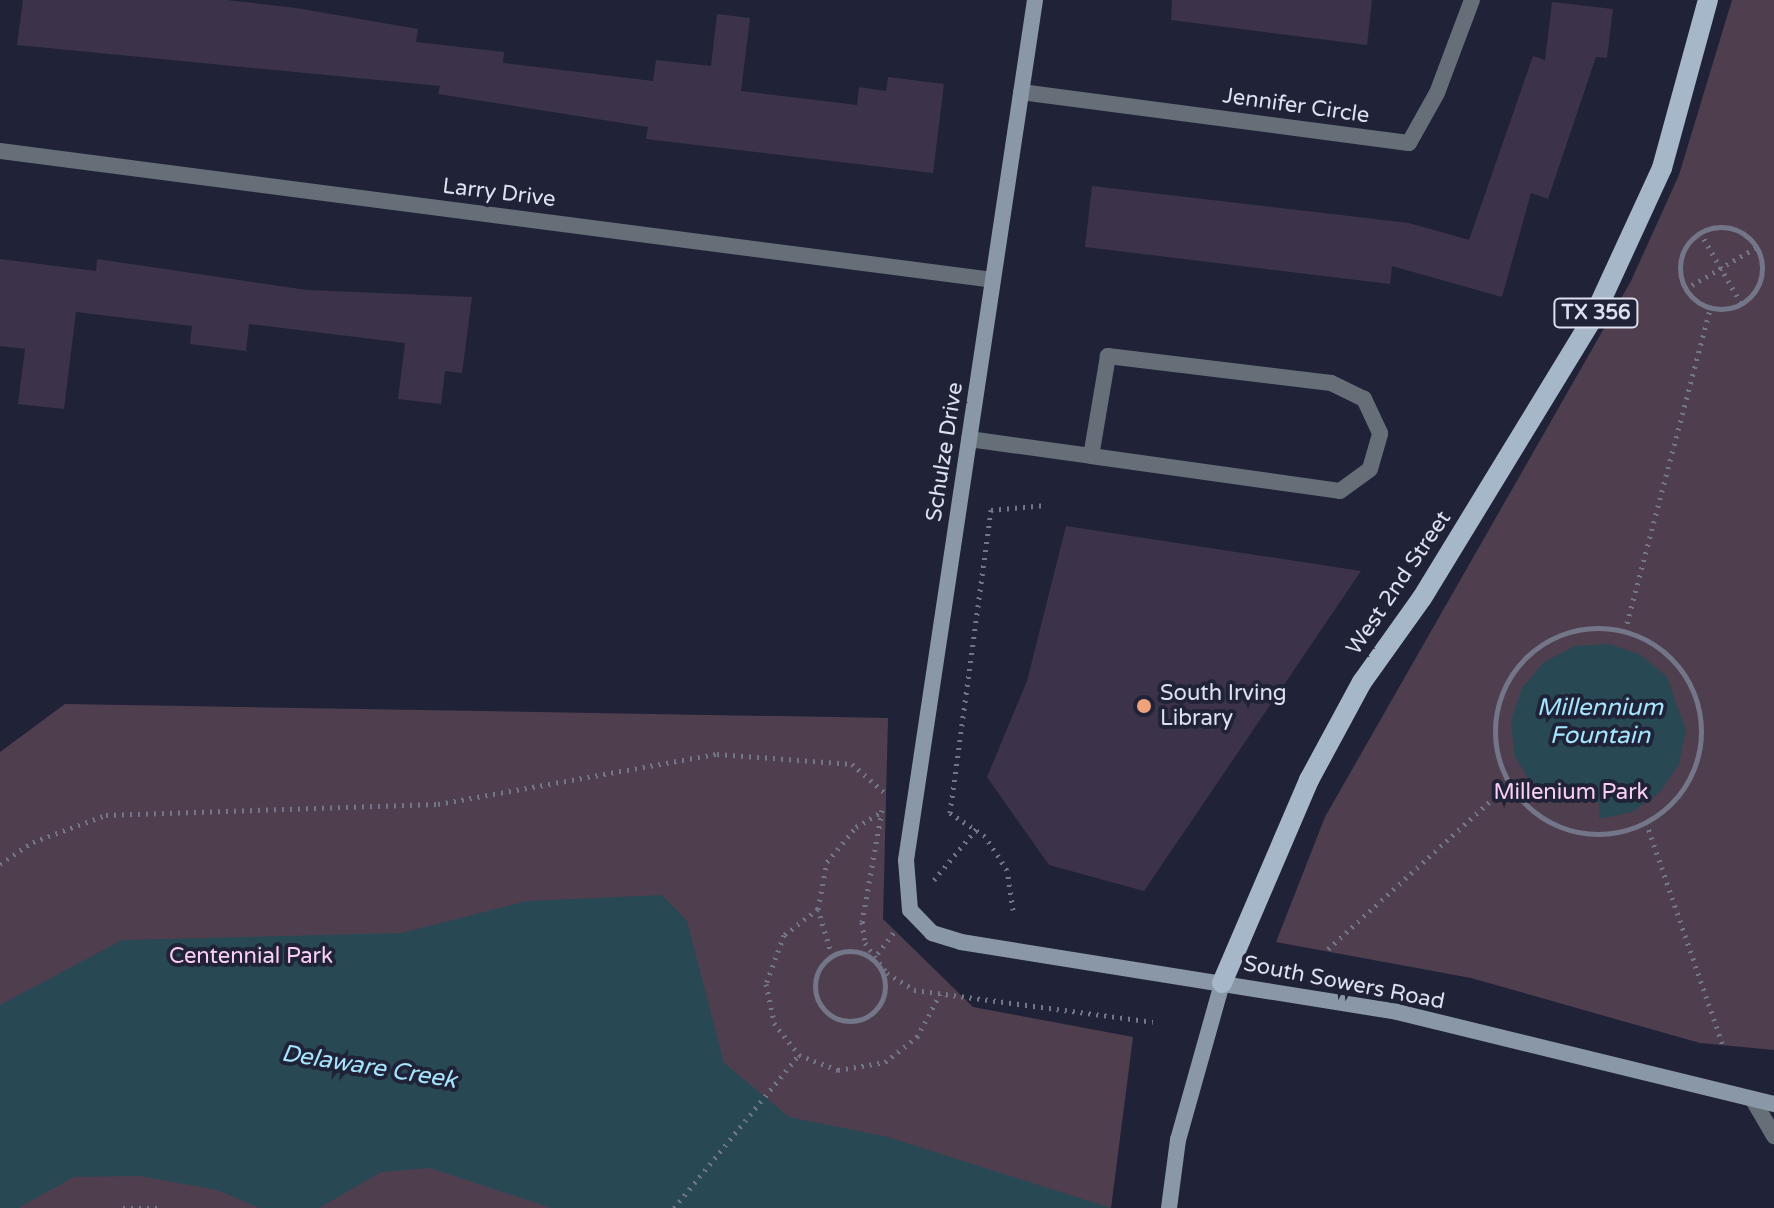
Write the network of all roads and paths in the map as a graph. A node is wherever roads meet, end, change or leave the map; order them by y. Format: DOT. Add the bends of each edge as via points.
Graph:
graph roads {
  1 [pos="1035,0"];
  2 [pos="1472,0"];
  3 [pos="1708,0"];
  4 [pos="1021,92"];
  5 [pos="0,151"];
  6 [pos="1700,232"];
  7 [pos="1757,247"];
  8 [pos="1721,268"];
  9 [pos="993,280"];
  10 [pos="1685,289"];
  11 [pos="1742,305"];
  12 [pos="1710,309"];
  13 [pos="969,439"];
  14 [pos="1091,456"];
  15 [pos="1046,505"];
  16 [pos="1625,631"];
  17 [pos="1509,784"];
  18 [pos="885,793"];
  19 [pos="882,812"];
  20 [pos="1646,822"];
  21 [pos="977,828"];
  22 [pos="0,864"];
  23 [pos="935,879"];
  24 [pos="818,909"];
  25 [pos="910,910"];
  26 [pos="1013,910"];
  27 [pos="1328,949"];
  28 [pos="832,956"];
  29 [pos="1222,983"];
  30 [pos="1153,1022"];
  31 [pos="1724,1048"];
  32 [pos="799,1055"];
  33 [pos="1753,1100"];
  34 [pos="1774,1104"];
  35 [pos="1774,1136"];
  36 [pos="123,1208"];
  37 [pos="162,1208"];
  38 [pos="674,1208"];
  39 [pos="1169,1208"];
  1 -- 4 [label="street, Schulze Drive"];
  2 -- 4 [label="street, Jennifer Circle" via="1437,93 1409,143"];
  3 -- 29 [label="main road, West 2nd Street / TX 356" via="1662,168 1593,318 1422,598 1362,682 1302,795"];
  4 -- 9 [label="street, Schulze Drive"];
  5 -- 9 [label="street, Larry Drive"];
  6 -- 7 [label="path" via="1732,228"];
  6 -- 8 [label="path"];
  6 -- 10 [label="path" via="1681,257"];
  7 -- 8 [label="path"];
  7 -- 11 [label="path" via="1762,279"];
  8 -- 10 [label="path"];
  8 -- 11 [label="path"];
  9 -- 13 [label="street, Schulze Drive"];
  10 -- 12 [label="path"];
  11 -- 12 [label="path"];
  12 -- 16 [label="path"];
  13 -- 14 [label="street"];
  13 -- 25 [label="street, Schulze Drive" via="906,860"];
  14 -- 14 [label="street" via="1108,356 1331,383 1364,399 1380,433 1370,469 1340,491"];
  15 -- 21 [label="path" via="991,510 950,813"];
  16 -- 17 [label="path" via="1572,631 1516,668 1495,730"];
  16 -- 20 [label="path" via="1671,658 1700,719 1692,773"];
  17 -- 20 [label="path" via="1537,814 1576,832 1619,832"];
  17 -- 27 [label="path"];
  18 -- 22 [label="path" via="852,764 717,754 438,804 106,815 33,842"];
  19 -- 24 [label="path" via="839,844"];
  20 -- 31 [label="path"];
  21 -- 23 [label="path"];
  21 -- 26 [label="path" via="1007,870"];
  24 -- 28 [label="path"];
  24 -- 32 [label="path" via="784,935 766,984 774,1023"];
  25 -- 29 [label="street, South Sowers Road" via="932,933 961,942"];
  28 -- 28 [label="path" via="817,975 817,999 833,1017 868,1017 883,999 880,968 858,952"];
  29 -- 33 [label="street, South Sowers Road" via="1397,1012"];
  29 -- 39 [label="street, West 2nd Street" via="1178,1140"];
  30 -- 32 [label="path" via="951,992 940,994 917,1037 885,1062 838,1070"];
  32 -- 38 [label="path"];
  33 -- 34 [label="street, South Sowers Road"];
  33 -- 35 [label="street"];
  36 -- 37 [label="path"];
}
